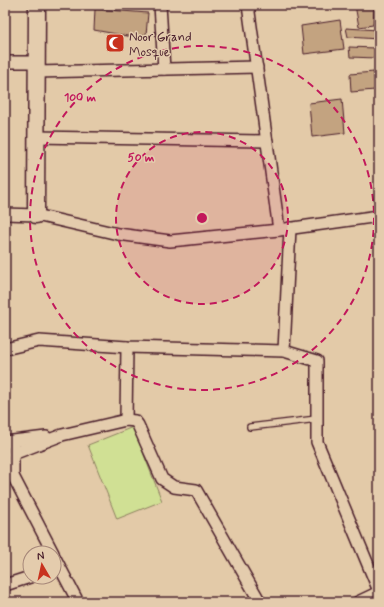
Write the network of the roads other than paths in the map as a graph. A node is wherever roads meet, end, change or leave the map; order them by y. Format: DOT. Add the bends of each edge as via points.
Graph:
graph roads {
  1 [pos="37,5"];
  2 [pos="160,5"];
  3 [pos="248,5"];
  4 [pos="5,62"];
  5 [pos="36,67"];
  6 [pos="257,67"];
  7 [pos="164,69"];
  8 [pos="36,137"];
  9 [pos="267,141"];
  10 [pos="5,214"];
  11 [pos="36,215"];
  12 [pos="379,216"];
  13 [pos="290,228"];
  14 [pos="279,230"];
  15 [pos="127,347"];
  16 [pos="5,349"];
  17 [pos="284,352"];
  18 [pos="317,418"];
  19 [pos="126,420"];
  20 [pos="250,427"];
  21 [pos="62,435"];
  22 [pos="9,441"];
  23 [pos="13,454"];
  24 [pos="9,477"];
  25 [pos="48,545"];
  26 [pos="62,576"];
  27 [pos="22,580"];
  28 [pos="5,585"];
  29 [pos="379,592"];
  30 [pos="78,602"];
  31 [pos="260,602"];
  32 [pos="358,602"];
  1 -- 5 [label="street"];
  2 -- 7 [label="street"];
  3 -- 6 [label="street"];
  4 -- 5 [label="street"];
  5 -- 7 [label="street"];
  5 -- 8 [label="street"];
  6 -- 7 [label="street"];
  6 -- 9 [label="street"];
  8 -- 9 [label="street"];
  8 -- 11 [label="street"];
  9 -- 14 [label="street"];
  10 -- 11 [label="street"];
  11 -- 14 [label="street" via="118,234 170,241"];
  12 -- 13 [label="street"];
  13 -- 14 [label="street"];
  13 -- 17 [label="street"];
  15 -- 16 [label="street" via="39,342"];
  15 -- 17 [label="street"];
  15 -- 19 [label="street"];
  17 -- 18 [label="street" via="318,361"];
  18 -- 20 [label="lane"];
  18 -- 29 [label="street" via="317,442"];
  19 -- 21 [label="street"];
  19 -- 31 [label="street" via="135,421 138,425 162,479 174,487 196,490"];
  21 -- 22 [label="street"];
  21 -- 23 [label="street"];
  22 -- 23 [label="street"];
  23 -- 24 [label="street"];
  24 -- 25 [label="street"];
  26 -- 30 [label="street"];
  27 -- 28 [label="street"];
  29 -- 32 [label="street"];
}
